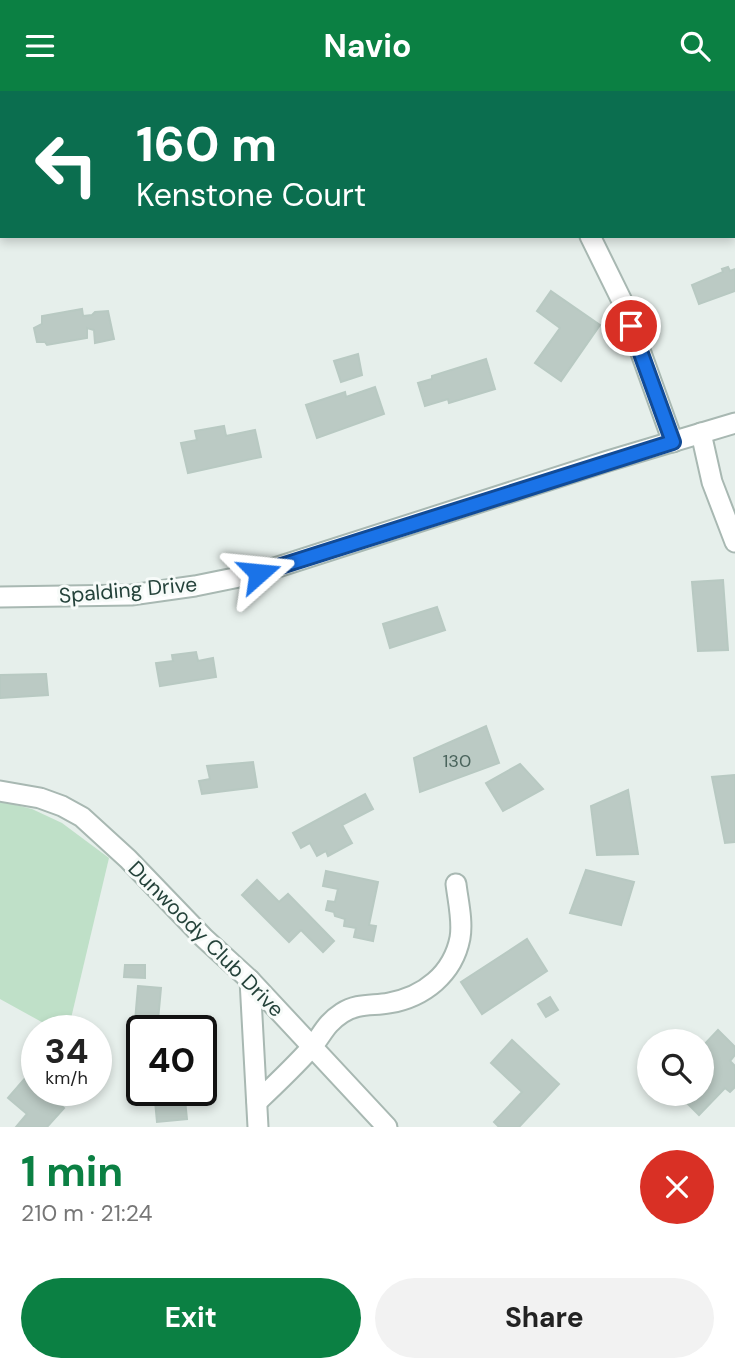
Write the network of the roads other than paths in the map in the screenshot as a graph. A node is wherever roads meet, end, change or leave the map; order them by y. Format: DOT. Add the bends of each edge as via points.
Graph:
graph roads {
  1 [pos="591,238"];
  2 [pos="735,423"];
  3 [pos="701,433"];
  4 [pos="673,442"];
  5 [pos="735,541"];
  6 [pos="0,597"];
  7 [pos="0,791"];
  8 [pos="456,884"];
  9 [pos="250,980"];
  10 [pos="312,1047"];
  11 [pos="257,1102"];
  12 [pos="258,1127"];
  13 [pos="387,1127"];
  1 -- 4 [label="street" via="623,303"];
  2 -- 3 [label="street, Spalding Drive"];
  3 -- 4 [label="street, Spalding Drive"];
  3 -- 5 [label="street" via="712,482"];
  4 -- 6 [label="street, Spalding Drive" via="259,573 131,594"];
  7 -- 9 [label="street, Dunwoody Club Drive" via="40,798 82,817"];
  8 -- 10 [label="street" via="460,938 439,979 405,1000 346,1010 324,1028"];
  9 -- 10 [label="street, Dunwoody Club Drive"];
  9 -- 11 [label="street"];
  10 -- 11 [label="street"];
  10 -- 13 [label="street, Dunwoody Club Drive"];
  11 -- 12 [label="street"];
}
